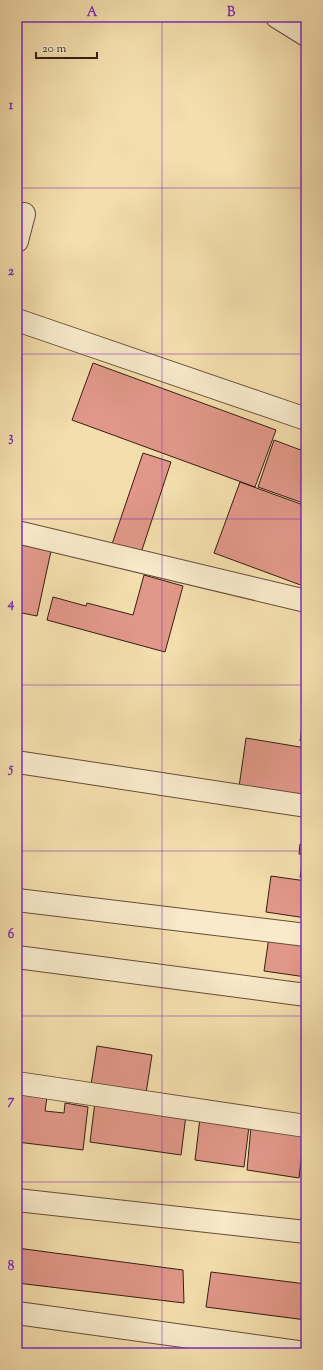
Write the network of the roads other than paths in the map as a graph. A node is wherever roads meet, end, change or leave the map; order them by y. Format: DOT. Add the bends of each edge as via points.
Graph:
graph roads {
  1 [pos="277,17"];
  2 [pos="306,35"];
  3 [pos="24,214"];
  4 [pos="17,242"];
  5 [pos="17,320"];
  6 [pos="306,419"];
  7 [pos="17,532"];
  8 [pos="306,601"];
  9 [pos="17,762"];
  10 [pos="306,806"];
  11 [pos="17,900"];
  12 [pos="306,935"];
  13 [pos="17,957"];
  14 [pos="306,995"];
  15 [pos="17,1084"];
  16 [pos="306,1126"];
  17 [pos="17,1200"];
  18 [pos="306,1232"];
  19 [pos="17,1312"];
  20 [pos="305,1353"];
  1 -- 2 [label="street"];
  3 -- 4 [label="street"];
  5 -- 6 [label="street"];
  7 -- 8 [label="street"];
  9 -- 10 [label="street"];
  11 -- 12 [label="street"];
  13 -- 14 [label="street"];
  15 -- 16 [label="street"];
  17 -- 18 [label="street"];
  19 -- 20 [label="street"];
}
